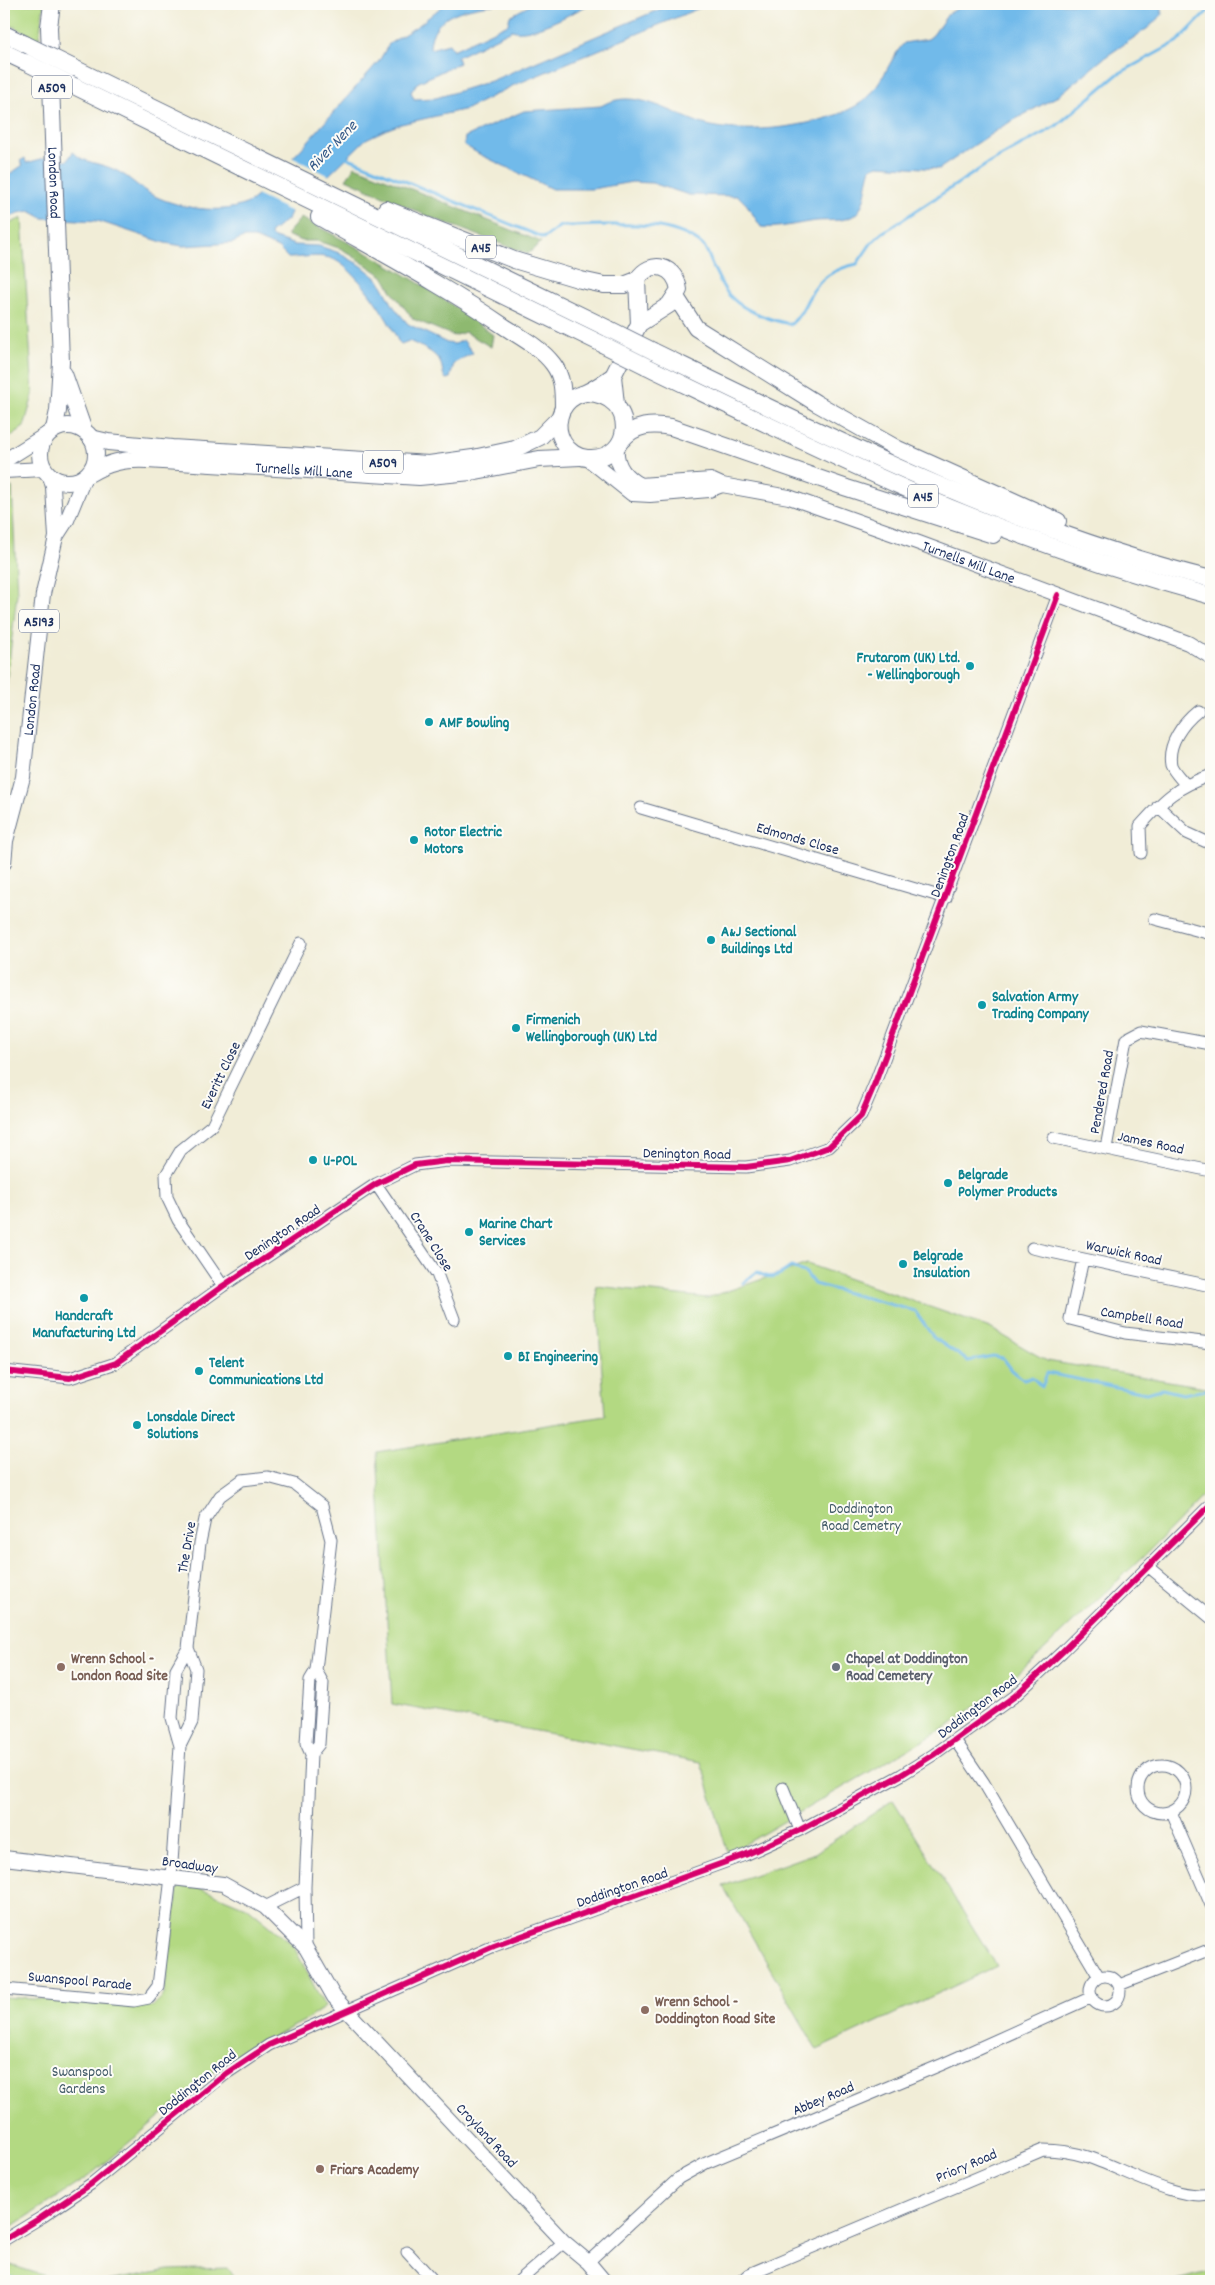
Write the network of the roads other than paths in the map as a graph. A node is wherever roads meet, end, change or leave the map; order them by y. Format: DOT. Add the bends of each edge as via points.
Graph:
graph roads {
  1 [pos="52,4"];
  2 [pos="4,34"];
  3 [pos="4,52"];
  4 [pos="263,174"];
  5 [pos="327,189"];
  6 [pos="311,207"];
  7 [pos="637,280"];
  8 [pos="676,297"];
  9 [pos="639,324"];
  10 [pos="605,337"];
  11 [pos="649,358"];
  12 [pos="61,362"];
  13 [pos="613,376"];
  14 [pos="587,393"];
  15 [pos="616,404"];
  16 [pos="561,413"];
  17 [pos="51,432"];
  18 [pos="87,434"];
  19 [pos="619,443"];
  20 [pos="583,458"];
  21 [pos="4,461"];
  22 [pos="4,471"];
  23 [pos="47,473"];
  24 [pos="87,475"];
  25 [pos="722,485"];
  26 [pos="56,536"];
  27 [pos="1193,574"];
  28 [pos="1147,578"];
  29 [pos="1211,579"];
  30 [pos="1058,595"];
  31 [pos="1211,596"];
  32 [pos="1211,657"];
  33 [pos="1198,711"];
  34 [pos="1211,776"];
  35 [pos="1185,784"];
  36 [pos="1158,806"];
  37 [pos="641,808"];
  38 [pos="5,842"];
  39 [pos="1211,844"];
  40 [pos="1141,853"];
  41 [pos="4,863"];
  42 [pos="946,898"];
  43 [pos="1155,919"];
  44 [pos="1211,934"];
  45 [pos="301,943"];
  46 [pos="1211,1044"];
  47 [pos="1054,1138"];
  48 [pos="1106,1148"];
  49 [pos="1211,1171"];
  50 [pos="376,1184"];
  51 [pos="1032,1248"];
  52 [pos="1083,1259"];
  53 [pos="223,1286"];
  54 [pos="1211,1286"];
  55 [pos="454,1319"];
  56 [pos="1211,1343"];
  57 [pos="4,1371"];
  58 [pos="1211,1504"];
  59 [pos="1148,1567"];
  60 [pos="1211,1618"];
  61 [pos="188,1648"];
  62 [pos="955,1740"];
  63 [pos="180,1746"];
  64 [pos="783,1788"];
  65 [pos="1171,1812"];
  66 [pos="800,1830"];
  67 [pos="4,1858"];
  68 [pos="171,1877"];
  69 [pos="304,1887"];
  70 [pos="1211,1905"];
  71 [pos="265,1907"];
  72 [pos="306,1948"];
  73 [pos="1211,1949"];
  74 [pos="1099,1977"];
  75 [pos="1119,1985"];
  76 [pos="4,1989"];
  77 [pos="1092,1997"];
  78 [pos="346,2010"];
  79 [pos="1211,2193"];
  80 [pos="4,2240"];
  81 [pos="564,2242"];
  82 [pos="407,2252"];
  83 [pos="588,2262"];
  84 [pos="430,2280"];
  85 [pos="519,2281"];
  86 [pos="604,2281"];
  87 [pos="741,2281"];
  1 -- 12 [label="highway, London Road / A509" via="49,27"];
  2 -- 4 [label="highway, A45, bridge" via="74,68"];
  3 -- 4 [label="highway, A45, bridge" via="170,133"];
  4 -- 5 [label="highway, A45" via="287,172"];
  4 -- 6 [label="highway"];
  5 -- 7 [label="highway, A45" via="514,260 604,285 624,285"];
  5 -- 10 [label="highway, A45"];
  6 -- 10 [label="highway, A45"];
  6 -- 16 [label="highway" via="535,347 553,364 562,381"];
  7 -- 8 [label="highway" via="647,269 656,266 667,268 678,282"];
  7 -- 9 [label="highway"];
  8 -- 9 [label="highway"];
  8 -- 27 [label="highway, A45" via="696,328 715,342 816,404 898,449 1020,505"];
  9 -- 13 [label="highway"];
  10 -- 11 [label="highway, A45, bridge"];
  11 -- 27 [label="highway, A45" via="992,507 1081,540"];
  11 -- 28 [label="highway, A45" via="909,490 1030,538"];
  12 -- 17 [label="highway, London Road / A509" via="58,411"];
  12 -- 18 [label="highway, London Road / A509"];
  13 -- 14 [label="highway"];
  13 -- 15 [label="highway"];
  14 -- 15 [label="highway" via="603,395"];
  14 -- 16 [label="highway" via="570,400"];
  15 -- 19 [label="highway" via="624,423"];
  16 -- 18 [label="highway, Turnells Mill Lane / A509" via="540,438 515,449 429,464 172,448 108,442"];
  16 -- 20 [label="highway" via="558,428 565,446"];
  17 -- 18 [label="highway" via="69,426"];
  17 -- 21 [label="main road"];
  17 -- 23 [label="highway" via="39,454"];
  18 -- 24 [label="highway" via="97,453"];
  19 -- 20 [label="highway" via="608,454"];
  19 -- 25 [label="main road, Turnells Mill Lane" via="618,462 622,471 640,485 695,480 711,480"];
  19 -- 28 [label="highway, A45" via="637,428 671,427 1036,549"];
  20 -- 24 [label="highway, Turnells Mill Lane / A509" via="538,460 419,477 147,460 116,461 104,464"];
  20 -- 25 [label="main road, Turnells Mill Lane" via="632,494 709,490"];
  22 -- 23 [label="main road"];
  23 -- 24 [label="highway" via="71,483"];
  23 -- 26 [label="main road, London Road / A5193" via="53,487"];
  24 -- 26 [label="main road, London Road / A5193" via="67,520"];
  25 -- 30 [label="main road, Turnells Mill Lane" via="789,497"];
  26 -- 38 [label="main road, London Road / A5193" via="42,594 23,777"];
  27 -- 29 [label="highway, A45"];
  28 -- 31 [label="highway, A45"];
  30 -- 32 [label="main road, Turnells Mill Lane" via="1188,644"];
  30 -- 42 [label="street, Denington Road"];
  33 -- 35 [label="street" via="1187,720 1171,747 1171,766"];
  34 -- 35 [label="street"];
  35 -- 36 [label="street"];
  36 -- 39 [label="street" via="1187,834"];
  36 -- 40 [label="street" via="1140,826"];
  37 -- 42 [label="street, Edmonds Close"];
  38 -- 41 [label="main road, London Road / A5193"];
  42 -- 50 [label="street, Denington Road" via="861,1116 829,1147 790,1161 746,1167 447,1161 415,1165"];
  43 -- 44 [label="street"];
  45 -- 53 [label="street, Everitt Close" via="212,1125 181,1150 166,1175 167,1197 178,1220"];
  46 -- 48 [label="street, Pendered Road" via="1141,1031 1126,1039"];
  47 -- 48 [label="street, James Road"];
  48 -- 49 [label="street, James Road"];
  50 -- 53 [label="street, Denington Road"];
  50 -- 55 [label="street, Crane Close" via="437,1274"];
  51 -- 52 [label="street, Warwick Road"];
  52 -- 54 [label="street, Warwick Road"];
  52 -- 56 [label="street, Campbell Road" via="1070,1319 1125,1333"];
  53 -- 57 [label="street, Denington Road" via="116,1363 70,1378"];
  58 -- 59 [label="street, Doddington Road"];
  59 -- 60 [label="street"];
  59 -- 62 [label="street, Doddington Road" via="1027,1685"];
  61 -- 63 [label="street, The Drive" via="196,1669 192,1722"];
  61 -- 63 [label="street, The Drive" via="176,1669 172,1718"];
  61 -- 69 [label="street, The Drive" via="205,1519 220,1496 242,1480 268,1477 294,1484 322,1506 332,1540 316,1670 310,1680 306,1743 311,1754"];
  62 -- 66 [label="street, Doddington Road" via="868,1795"];
  62 -- 74 [label="street"];
  63 -- 68 [label="street, The Drive"];
  64 -- 66 [label="street"];
  65 -- 65 [label="street" via="1152,1812 1138,1797 1139,1780 1150,1767 1166,1765 1182,1775 1186,1789 1183,1802"];
  65 -- 70 [label="street"];
  66 -- 78 [label="street, Doddington Road" via="718,1865 494,1946"];
  67 -- 68 [label="main road, Broadway"];
  68 -- 71 [label="main road, Broadway" via="223,1884"];
  68 -- 76 [label="street, Swanspool Parade" via="158,1986 149,1998 134,2001"];
  69 -- 71 [label="street"];
  69 -- 72 [label="street, The Drive"];
  71 -- 72 [label="main road, Broadway"];
  72 -- 78 [label="main road, Broadway" via="330,1991"];
  73 -- 75 [label="street"];
  74 -- 75 [label="street" via="1112,1978"];
  74 -- 77 [label="street" via="1091,1986"];
  75 -- 77 [label="street" via="1120,1995 1112,2004 1099,2004"];
  77 -- 83 [label="street, Abbey Road" via="943,2064 706,2163 678,2178"];
  78 -- 80 [label="street, Doddington Road" via="247,2058 91,2184"];
  78 -- 81 [label="main road, Croyland Road"];
  79 -- 87 [label="street, Priory Road" via="1205,2196 1181,2194 1088,2157 1064,2150 1043,2150 749,2274"];
  81 -- 83 [label="main road, Croyland Road"];
  81 -- 85 [label="street"];
  82 -- 84 [label="street"];
  83 -- 86 [label="main road, Croyland Road"];
}
